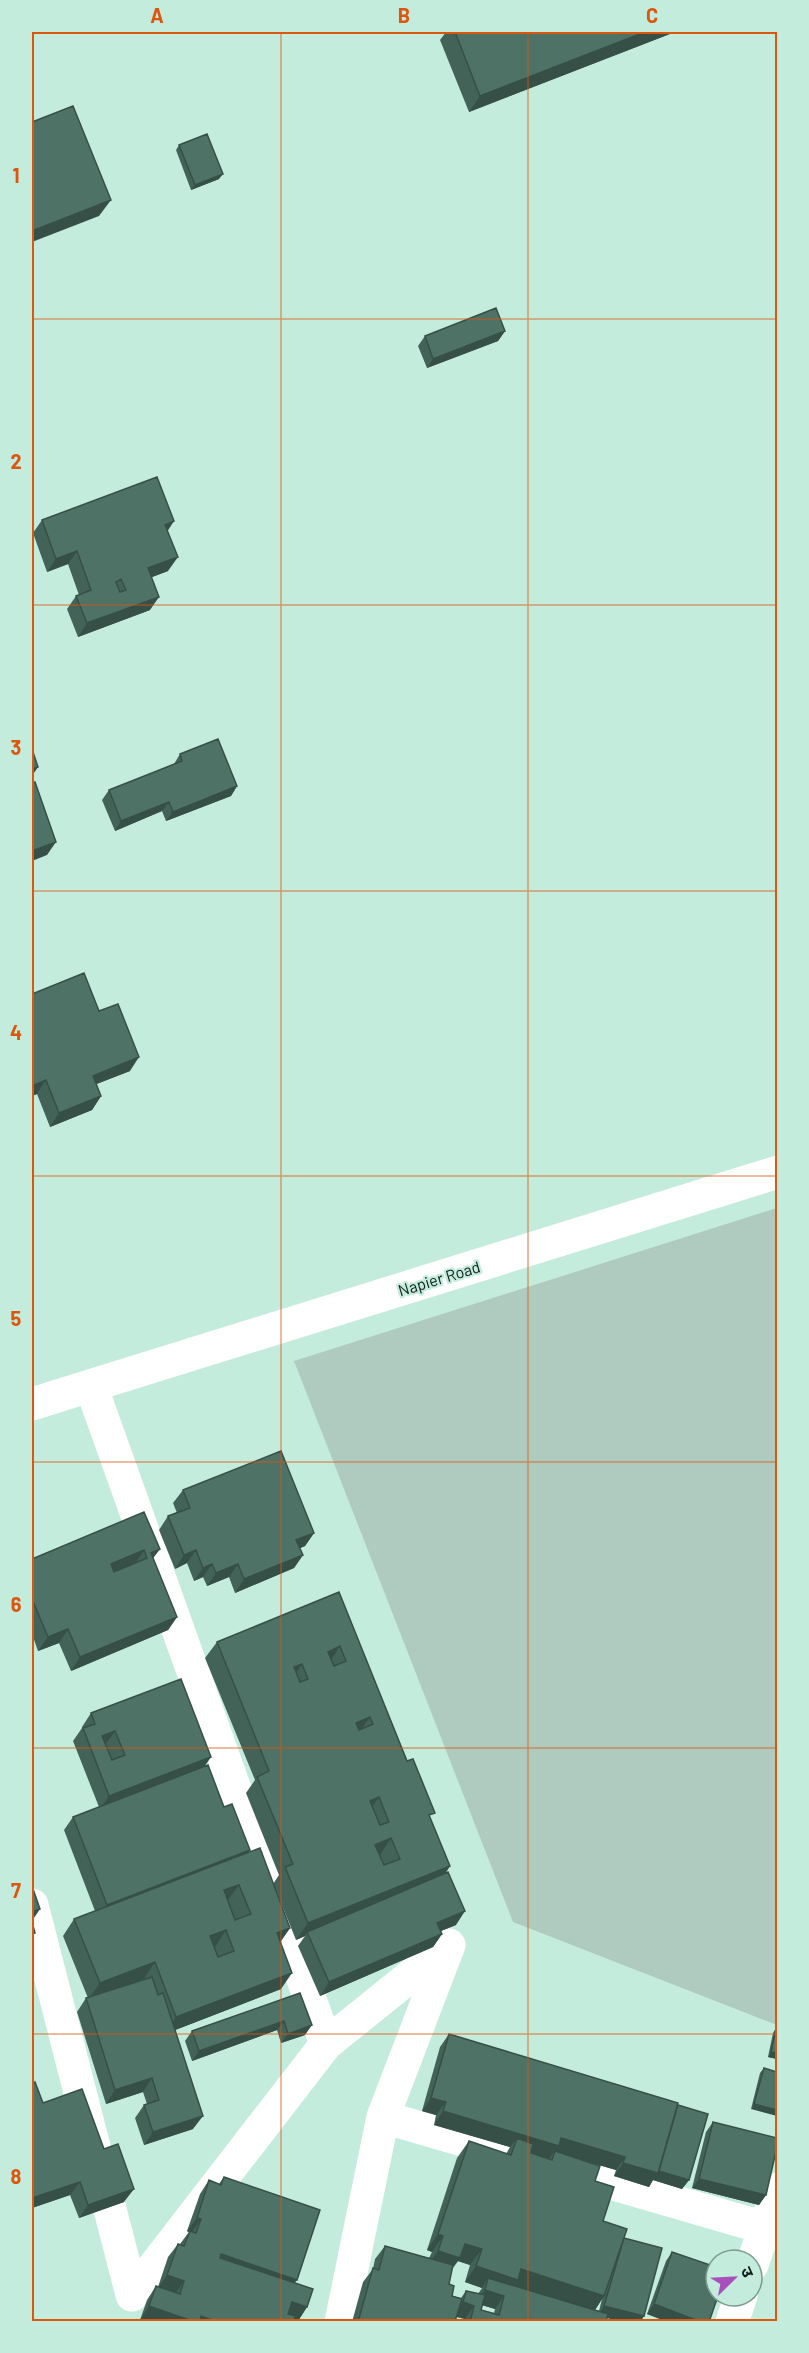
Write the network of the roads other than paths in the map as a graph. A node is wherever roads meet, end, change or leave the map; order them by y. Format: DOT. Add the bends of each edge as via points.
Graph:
graph roads {
  1 [pos="777,1172"];
  2 [pos="91,1386"];
  3 [pos="32,1404"];
  4 [pos="32,1905"];
  5 [pos="326,2044"];
  6 [pos="383,2117"];
  7 [pos="777,2189"];
  8 [pos="765,2228"];
  9 [pos="758,2248"];
  10 [pos="341,2322"];
  1 -- 2 [label="street, Napier Road"];
  2 -- 3 [label="street, Napier Road"];
  2 -- 5 [label="street"];
  4 -- 5 [label="street" via="132,2295"];
  5 -- 6 [label="street" via="449,1945"];
  6 -- 8 [label="street"];
  6 -- 10 [label="street"];
  7 -- 8 [label="street"];
  8 -- 9 [label="street"];
}
